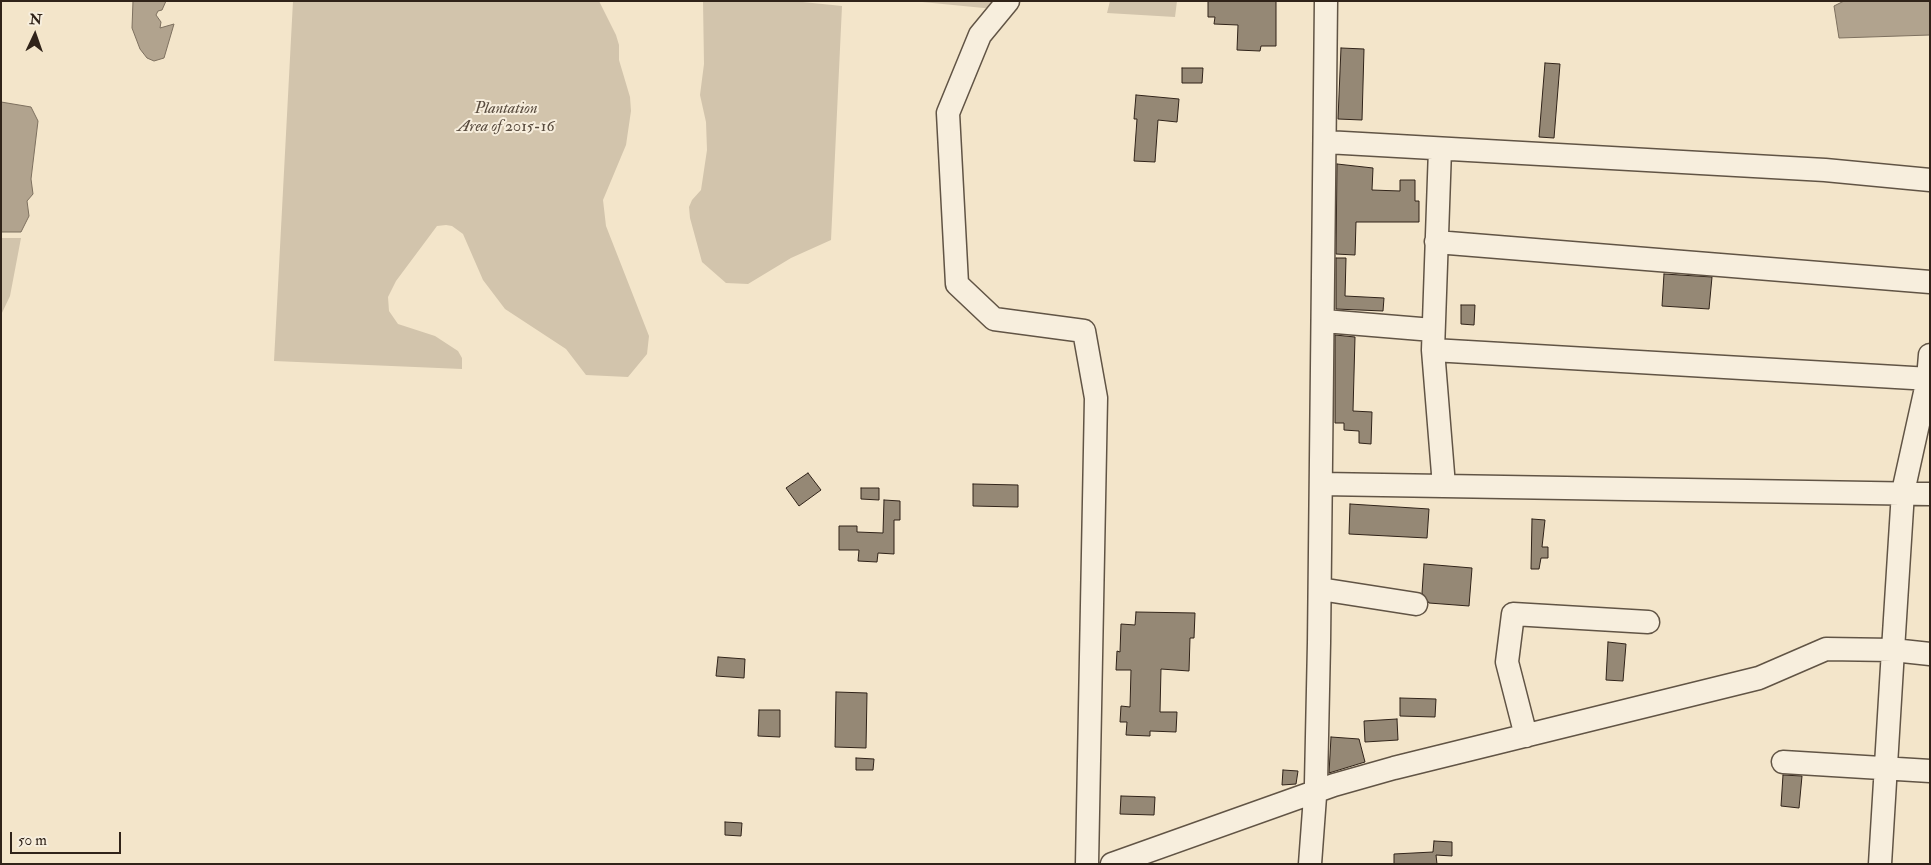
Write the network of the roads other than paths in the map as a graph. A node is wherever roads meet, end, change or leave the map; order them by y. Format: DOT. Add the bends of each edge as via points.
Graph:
graph roads {
  1 [pos="1008,1"];
  2 [pos="1326,1"];
  3 [pos="1326,142"];
  4 [pos="1440,148"];
  5 [pos="1930,180"];
  6 [pos="1436,242"];
  7 [pos="1930,282"];
  8 [pos="1324,321"];
  9 [pos="1433,340"];
  10 [pos="1930,355"];
  11 [pos="1929,379"];
  12 [pos="1322,484"];
  13 [pos="1444,486"];
  14 [pos="1903,492"];
  15 [pos="1930,494"];
  16 [pos="1320,589"];
  17 [pos="1416,604"];
  18 [pos="1648,622"];
  19 [pos="1893,650"];
  20 [pos="1930,654"];
  21 [pos="1526,736"];
  22 [pos="1783,762"];
  23 [pos="1886,768"];
  24 [pos="1930,772"];
  25 [pos="1315,793"];
  26 [pos="1087,864"];
  27 [pos="1112,864"];
  28 [pos="1310,864"];
  29 [pos="1880,864"];
  1 -- 26 [label="street" via="980,35 948,113 957,284 994,319 1084,331 1096,398"];
  2 -- 3 [label="street"];
  3 -- 4 [label="street"];
  3 -- 8 [label="street"];
  4 -- 5 [label="street" via="1825,170"];
  4 -- 6 [label="street"];
  6 -- 7 [label="street"];
  6 -- 9 [label="street"];
  8 -- 9 [label="street"];
  8 -- 12 [label="street"];
  9 -- 11 [label="street"];
  9 -- 13 [label="street"];
  10 -- 11 [label="street"];
  11 -- 14 [label="street"];
  12 -- 13 [label="street"];
  12 -- 16 [label="street"];
  13 -- 14 [label="street"];
  14 -- 15 [label="street"];
  14 -- 19 [label="street"];
  16 -- 17 [label="street"];
  16 -- 25 [label="street"];
  18 -- 21 [label="street" via="1513,614 1507,662"];
  19 -- 20 [label="street"];
  19 -- 21 [label="street" via="1826,649 1758,678"];
  19 -- 23 [label="street"];
  21 -- 25 [label="street" via="1394,768"];
  22 -- 23 [label="street"];
  23 -- 24 [label="street"];
  23 -- 29 [label="street"];
  25 -- 27 [label="street"];
  25 -- 28 [label="street"];
}
